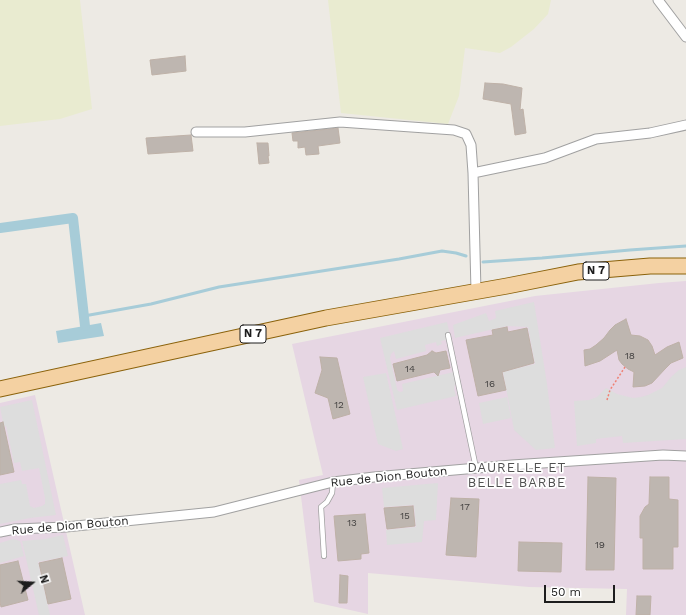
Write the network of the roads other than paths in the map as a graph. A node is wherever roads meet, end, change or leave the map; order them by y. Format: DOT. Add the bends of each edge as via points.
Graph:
graph roads {
  1 [pos="658,0"];
  2 [pos="686,37"];
  3 [pos="686,125"];
  4 [pos="196,132"];
  5 [pos="473,173"];
  6 [pos="686,266"];
  7 [pos="476,291"];
  8 [pos="448,335"];
  9 [pos="0,389"];
  10 [pos="686,456"];
  11 [pos="476,468"];
  12 [pos="333,482"];
  13 [pos="0,532"];
  14 [pos="324,556"];
  1 -- 2 [label="street"];
  3 -- 5 [label="street" via="596,140 545,158"];
  4 -- 5 [label="street" via="245,132 340,122 454,130 466,134 471,145"];
  5 -- 7 [label="street"];
  6 -- 7 [label="main road, N 7" via="578,272"];
  7 -- 9 [label="main road, N 7" via="326,318"];
  8 -- 11 [label="lane"];
  10 -- 11 [label="street, Rue de Dion Bouton" via="663,455"];
  11 -- 12 [label="street, Rue de Dion Bouton"];
  12 -- 13 [label="street, Rue de Dion Bouton" via="214,512"];
  12 -- 14 [label="lane" via="332,493 321,507"];
}
